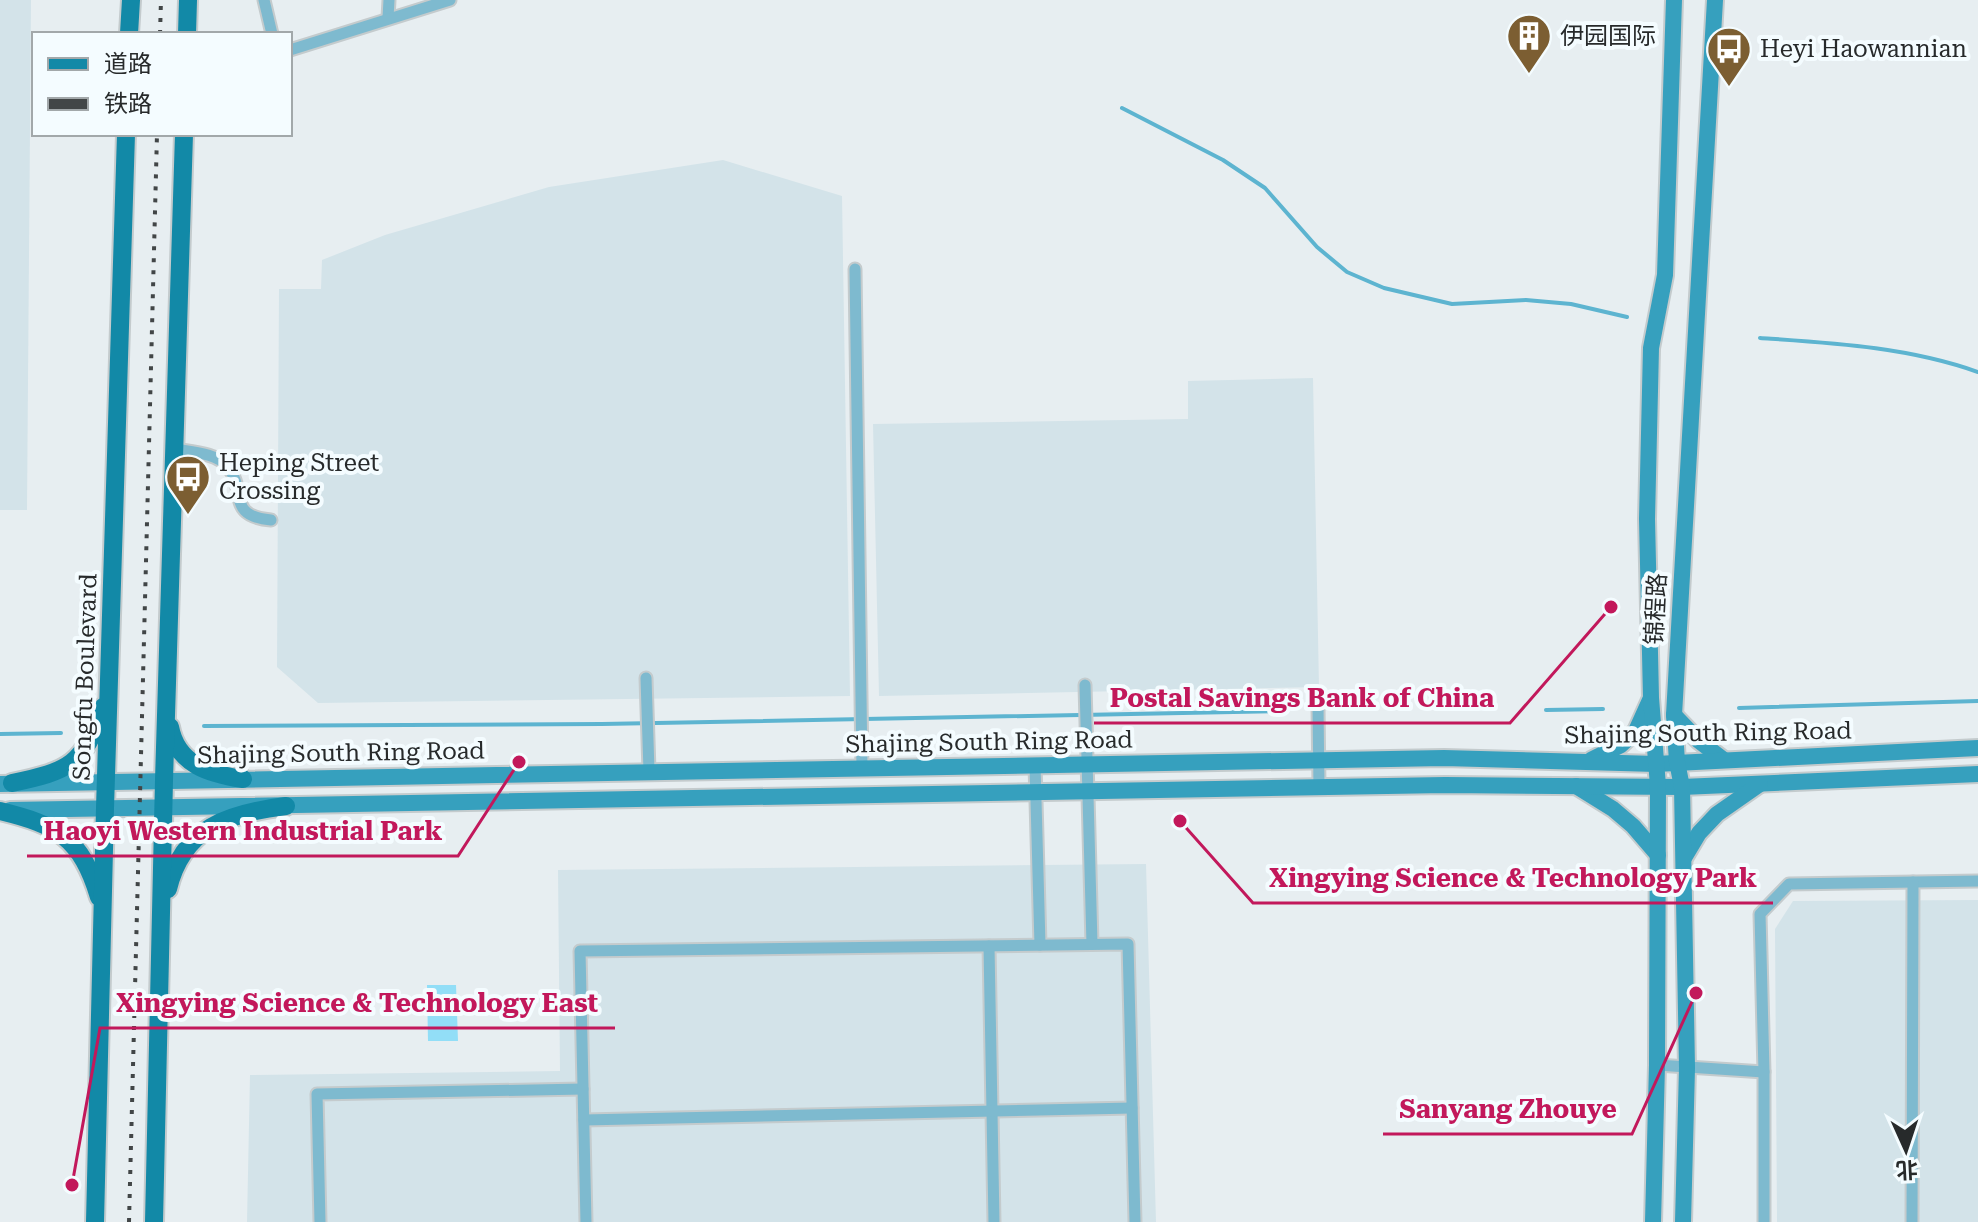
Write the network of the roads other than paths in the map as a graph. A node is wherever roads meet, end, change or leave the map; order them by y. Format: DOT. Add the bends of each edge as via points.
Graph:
graph roads {
  1 [pos="131,0"];
  2 [pos="188,0"];
  3 [pos="264,0"];
  4 [pos="389,0"];
  5 [pos="450,0"];
  6 [pos="1674,0"];
  7 [pos="1715,0"];
  8 [pos="388,18"];
  9 [pos="129,32"];
  10 [pos="187,32"];
  11 [pos="272,32"];
  12 [pos="292,49"];
  13 [pos="126,136"];
  14 [pos="184,136"];
  15 [pos="855,269"];
  16 [pos="175,449"];
  17 [pos="271,520"];
  18 [pos="646,678"];
  19 [pos="109,681"];
  20 [pos="1085,685"];
  21 [pos="1651,698"];
  22 [pos="167,704"];
  23 [pos="1318,707"];
  24 [pos="1674,715"];
  25 [pos="1978,748"];
  26 [pos="1319,760"];
  27 [pos="1724,760"];
  28 [pos="1588,762"];
  29 [pos="1677,762"];
  30 [pos="1088,764"];
  31 [pos="1656,764"];
  32 [pos="1035,765"];
  33 [pos="862,768"];
  34 [pos="649,771"];
  35 [pos="1978,774"];
  36 [pos="243,779"];
  37 [pos="164,780"];
  38 [pos="106,782"];
  39 [pos="6,784"];
  40 [pos="1760,784"];
  41 [pos="1575,786"];
  42 [pos="1658,786"];
  43 [pos="1319,787"];
  44 [pos="1682,787"];
  45 [pos="1089,791"];
  46 [pos="1036,792"];
  47 [pos="286,806"];
  48 [pos="105,808"];
  49 [pos="164,809"];
  50 [pos="0,811"];
  51 [pos="1658,855"];
  52 [pos="1683,859"];
  53 [pos="1978,881"];
  54 [pos="1913,882"];
  55 [pos="102,910"];
  56 [pos="161,915"];
  57 [pos="1092,944"];
  58 [pos="1040,945"];
  59 [pos="989,946"];
  60 [pos="1657,1065"];
  61 [pos="1687,1068"];
  62 [pos="1764,1072"];
  63 [pos="583,1089"];
  64 [pos="1132,1108"];
  65 [pos="990,1111"];
  66 [pos="584,1120"];
  67 [pos="95,1222"];
  68 [pos="154,1222"];
  69 [pos="320,1222"];
  70 [pos="586,1222"];
  71 [pos="994,1222"];
  72 [pos="1135,1222"];
  73 [pos="1653,1222"];
  74 [pos="1683,1222"];
  75 [pos="1764,1222"];
  76 [pos="1912,1222"];
  1 -- 9 [label="main road"];
  2 -- 10 [label="main road"];
  3 -- 11 [label="street"];
  4 -- 8 [label="street"];
  5 -- 8 [label="street"];
  6 -- 21 [label="main road, 锦程路" via="1665,275 1651,348"];
  7 -- 24 [label="main road, 锦程路"];
  8 -- 12 [label="street"];
  13 -- 19 [label="main road, Songfu Boulevard"];
  14 -- 16 [label="main road"];
  15 -- 33 [label="street"];
  16 -- 17 [label="street" via="213,456 227,466 242,508"];
  16 -- 22 [label="main road"];
  18 -- 34 [label="street"];
  19 -- 38 [label="main road, Songfu Boulevard"];
  19 -- 39 [label="main road" via="98,721 79,757 60,771"];
  20 -- 30 [label="street"];
  21 -- 28 [label="main road" via="1636,731"];
  21 -- 31 [label="main road, 锦程路"];
  22 -- 36 [label="main road" via="171,733 194,765 214,775"];
  22 -- 37 [label="main road"];
  23 -- 26 [label="street"];
  24 -- 27 [label="main road"];
  24 -- 29 [label="main road, 锦程路"];
  25 -- 27 [label="main road, Shajing South Ring Road"];
  26 -- 28 [label="main road, Shajing South Ring Road"];
  26 -- 30 [label="main road, Shajing South Ring Road"];
  26 -- 43 [label="street"];
  27 -- 29 [label="main road, Shajing South Ring Road"];
  28 -- 31 [label="main road, Shajing South Ring Road"];
  29 -- 31 [label="main road, Shajing South Ring Road"];
  29 -- 44 [label="main road, 锦程路"];
  30 -- 32 [label="main road, Shajing South Ring Road"];
  30 -- 45 [label="street"];
  31 -- 42 [label="main road, 锦程路"];
  32 -- 33 [label="main road, Shajing South Ring Road"];
  32 -- 46 [label="street"];
  33 -- 34 [label="main road, Shajing South Ring Road"];
  34 -- 36 [label="main road, Shajing South Ring Road"];
  35 -- 40 [label="main road, Shajing South Ring Road"];
  36 -- 37 [label="main road, Shajing South Ring Road"];
  37 -- 38 [label="main road, Shajing South Ring Road"];
  37 -- 49 [label="main road"];
  38 -- 39 [label="main road, Shajing South Ring Road"];
  38 -- 48 [label="main road, Songfu Boulevard"];
  40 -- 44 [label="main road, Shajing South Ring Road"];
  40 -- 52 [label="main road" via="1717,814"];
  41 -- 42 [label="main road, Shajing South Ring Road"];
  41 -- 43 [label="main road, Shajing South Ring Road"];
  41 -- 51 [label="main road" via="1613,809"];
  42 -- 44 [label="main road, Shajing South Ring Road"];
  42 -- 51 [label="main road, 锦程路"];
  43 -- 45 [label="main road, Shajing South Ring Road"];
  44 -- 52 [label="main road, 锦程路"];
  45 -- 46 [label="main road, Shajing South Ring Road"];
  45 -- 57 [label="street"];
  46 -- 47 [label="main road, Shajing South Ring Road"];
  46 -- 58 [label="street"];
  47 -- 49 [label="main road, Shajing South Ring Road"];
  47 -- 56 [label="main road" via="233,816 195,838 170,877"];
  48 -- 49 [label="main road, Shajing South Ring Road"];
  48 -- 50 [label="main road, Shajing South Ring Road"];
  48 -- 55 [label="main road, Songfu Boulevard"];
  49 -- 56 [label="main road"];
  50 -- 55 [label="main road" via="32,819 76,847"];
  51 -- 60 [label="main road, 锦程路"];
  52 -- 61 [label="main road, 锦程路"];
  53 -- 54 [label="street"];
  54 -- 62 [label="street" via="1789,884 1760,914"];
  54 -- 76 [label="street"];
  55 -- 67 [label="main road, Songfu Boulevard"];
  56 -- 68 [label="main road"];
  57 -- 58 [label="street"];
  57 -- 64 [label="street" via="1128,944"];
  58 -- 59 [label="street"];
  59 -- 63 [label="street" via="580,951"];
  59 -- 65 [label="street"];
  60 -- 61 [label="street"];
  60 -- 73 [label="main road, 锦程路"];
  61 -- 62 [label="street"];
  61 -- 74 [label="main road, 锦程路"];
  62 -- 75 [label="street"];
  63 -- 66 [label="street"];
  63 -- 69 [label="street" via="317,1094"];
  64 -- 65 [label="street"];
  64 -- 72 [label="street"];
  65 -- 66 [label="street"];
  65 -- 71 [label="street"];
  66 -- 70 [label="street"];
}
